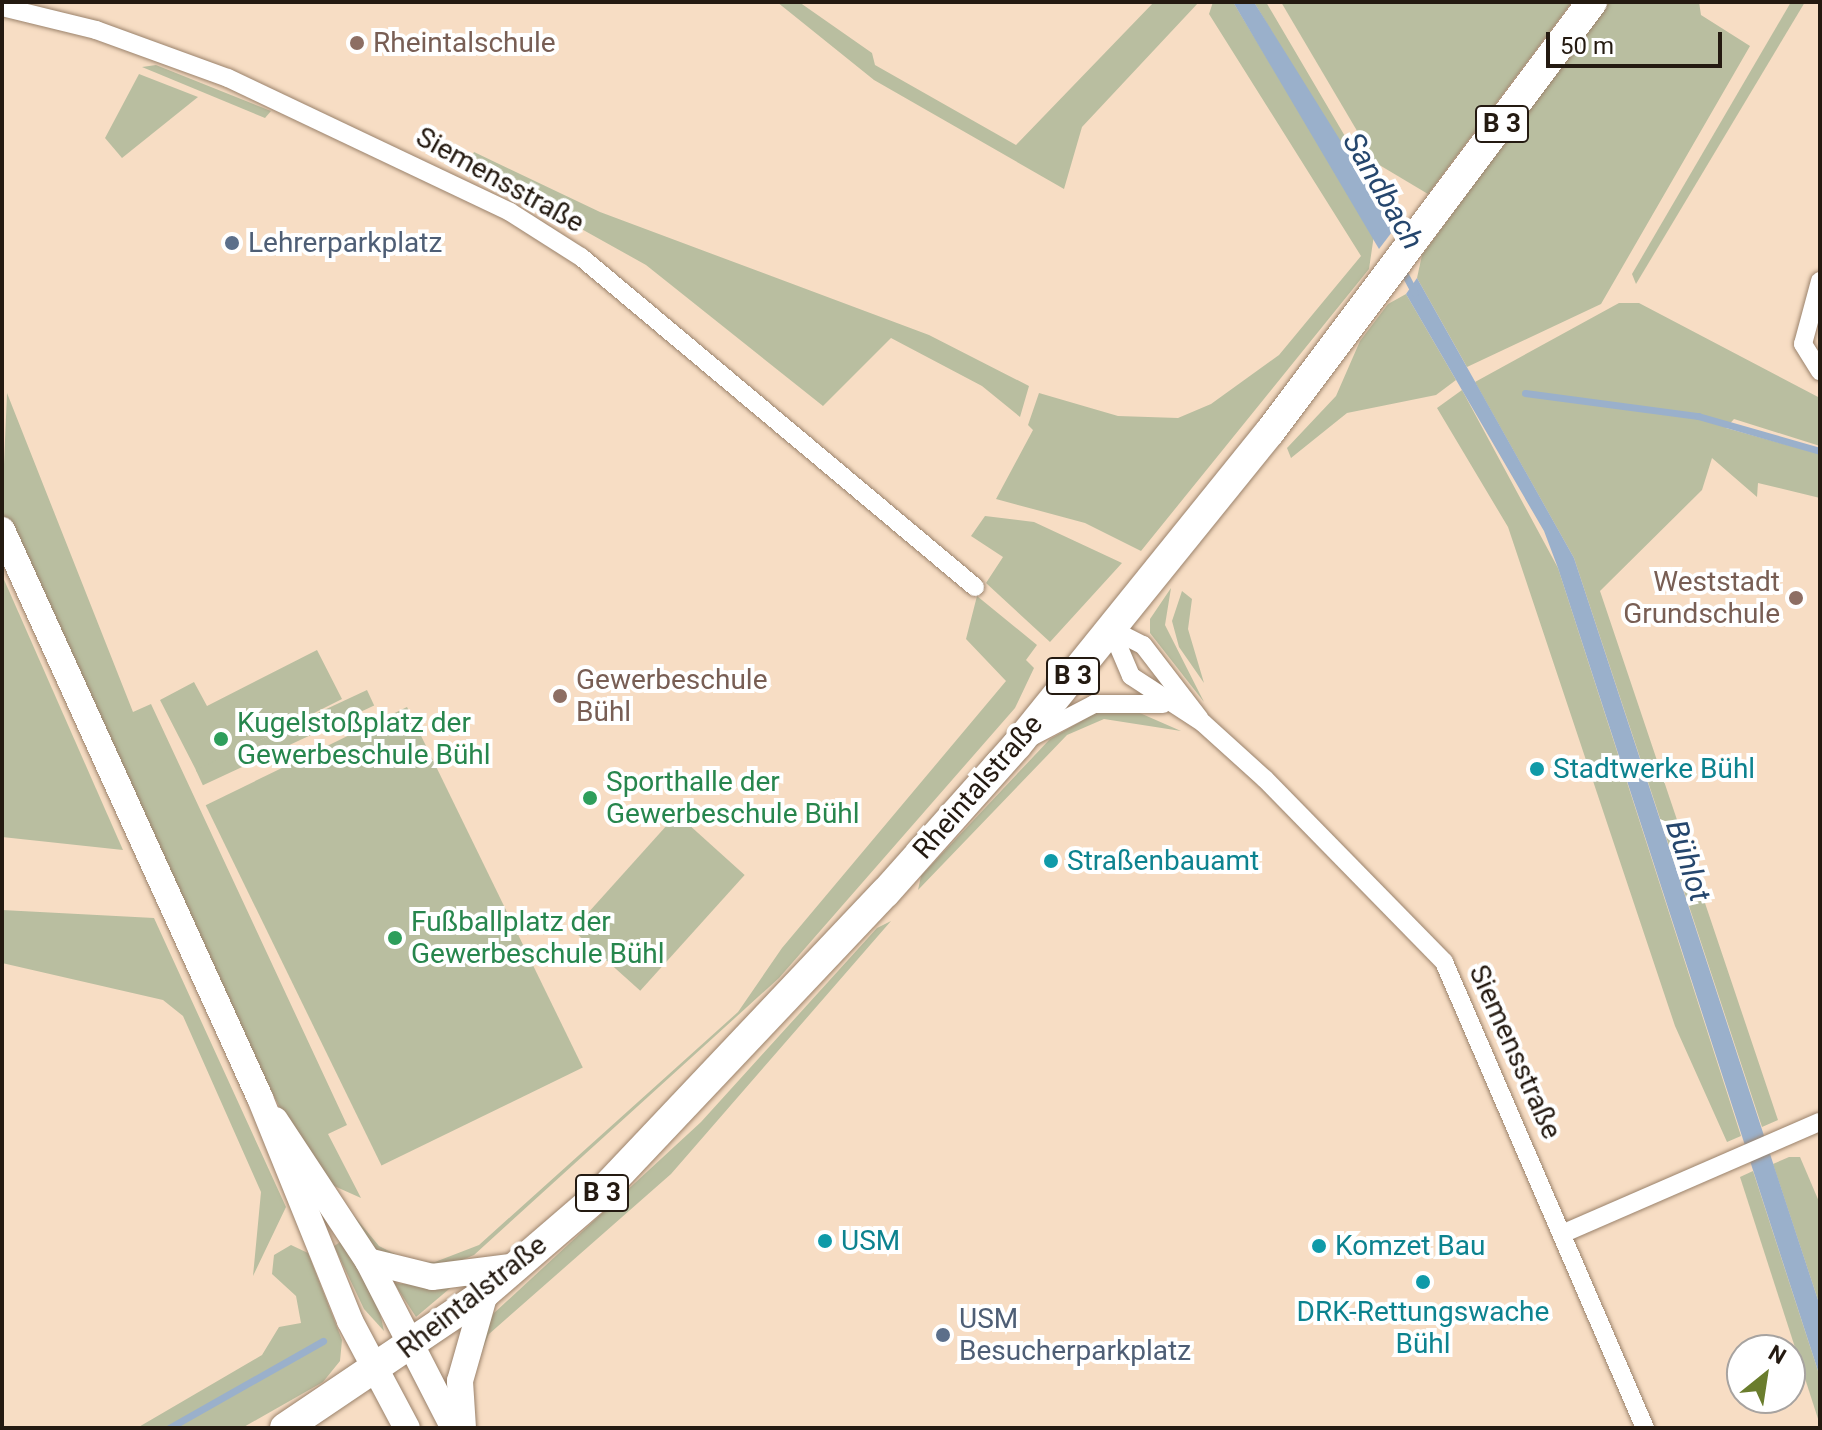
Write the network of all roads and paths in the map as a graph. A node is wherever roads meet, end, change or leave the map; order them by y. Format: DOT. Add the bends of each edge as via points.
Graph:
graph roads {
  1 [pos="1592,2"];
  2 [pos="2,7"];
  3 [pos="1820,281"];
  4 [pos="1817,367"];
  5 [pos="2,530"];
  6 [pos="975,587"];
  7 [pos="1111,629"];
  8 [pos="1163,704"];
  9 [pos="1203,723"];
  10 [pos="1017,745"];
  11 [pos="260,1098"];
  12 [pos="1820,1122"];
  13 [pos="1562,1234"];
  14 [pos="368,1261"];
  15 [pos="518,1266"];
  16 [pos="485,1293"];
  17 [pos="414,1344"];
  18 [pos="374,1371"];
  19 [pos="285,1428"];
  20 [pos="407,1428"];
  21 [pos="454,1428"];
  22 [pos="463,1428"];
  23 [pos="1645,1428"];
  1 -- 7 [label="main road, Rheintalstraße / B 3" via="1413,246"];
  2 -- 6 [label="street, Siemensstraße" via="96,30 228,78 510,212 581,257"];
  3 -- 4 [label="street" via="1803,324"];
  5 -- 11 [label="street"];
  7 -- 8 [label="street, Siemensstraße" via="1119,660"];
  7 -- 9 [label="street" via="1143,645"];
  7 -- 10 [label="main road, Rheintalstraße / B 3"];
  8 -- 9 [label="street, Siemensstraße"];
  8 -- 10 [label="street" via="1094,704"];
  9 -- 13 [label="street, Siemensstraße" via="1444,962"];
  10 -- 15 [label="main road, Rheintalstraße / B 3" via="681,1115"];
  11 -- 14 [label="street"];
  11 -- 18 [label="street"];
  12 -- 13 [label="street"];
  13 -- 23 [label="street, Siemensstraße"];
  14 -- 15 [label="street" via="432,1277"];
  14 -- 17 [label="street"];
  15 -- 16 [label="main road, Rheintalstraße / B 3"];
  16 -- 17 [label="main road, Rheintalstraße / B 3"];
  16 -- 22 [label="street" via="460,1381"];
  17 -- 18 [label="main road, Rheintalstraße / B 3"];
  17 -- 21 [label="street"];
  18 -- 19 [label="main road, Rheintalstraße / B 3"];
  18 -- 20 [label="street"];
}
